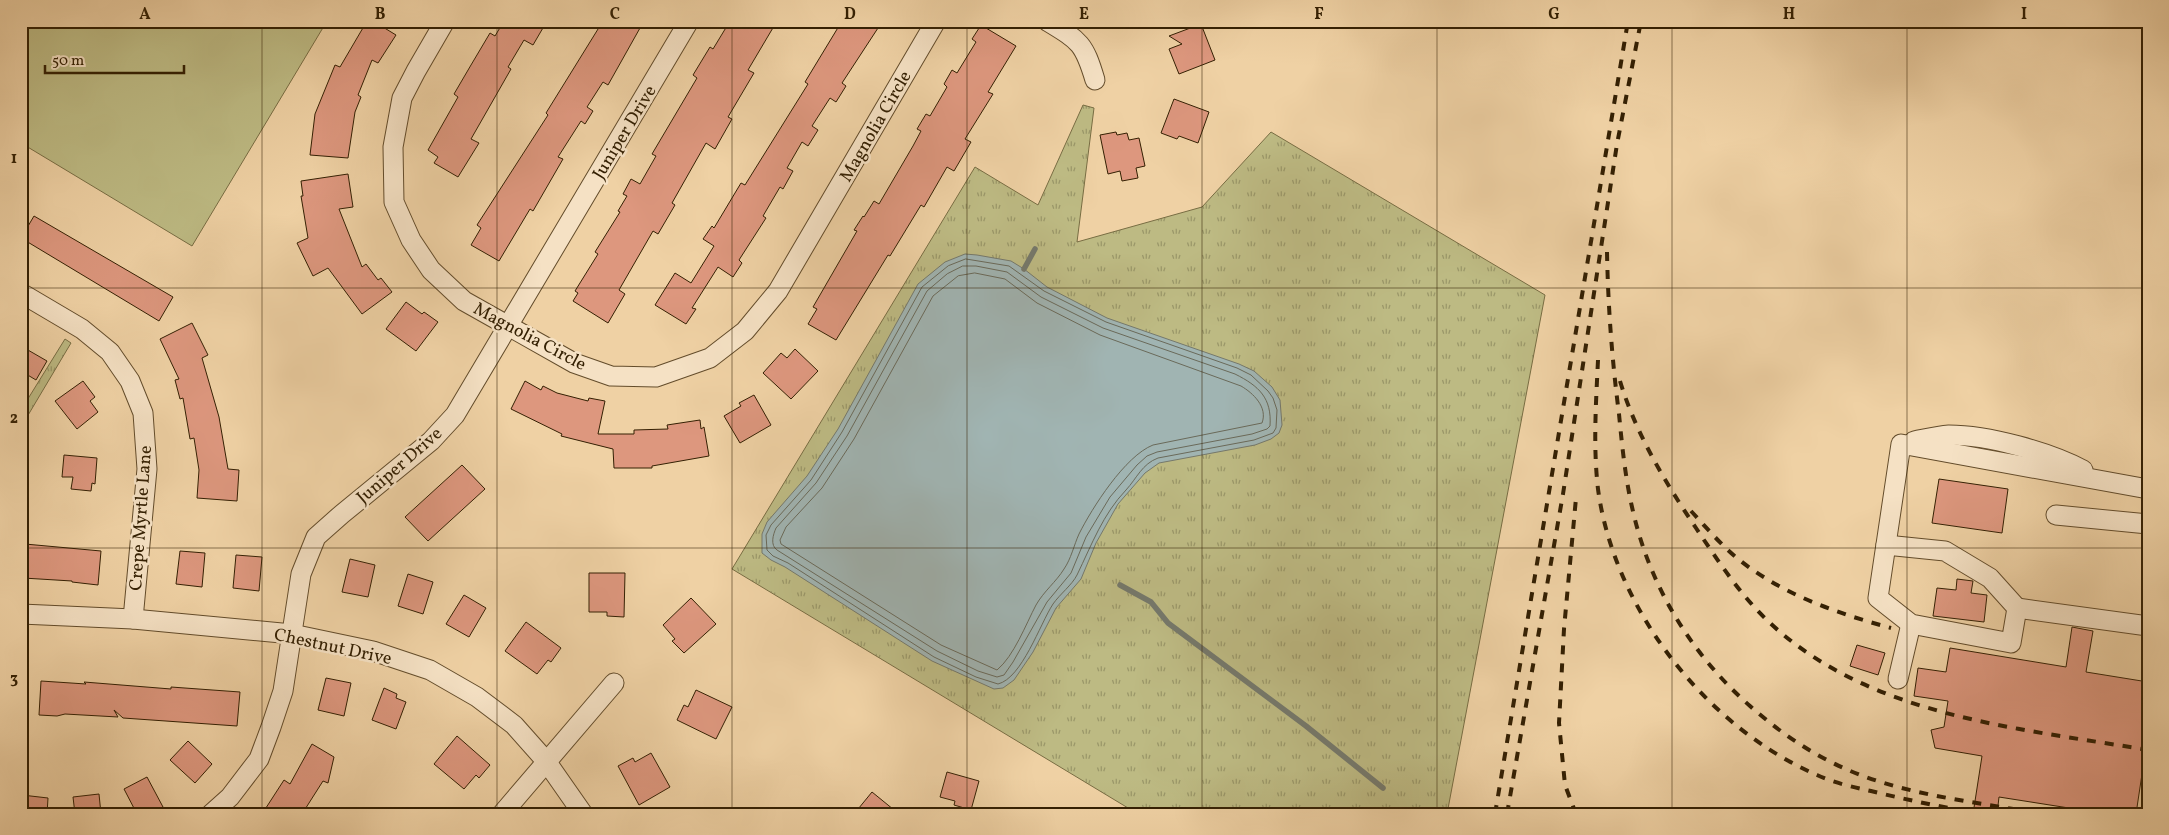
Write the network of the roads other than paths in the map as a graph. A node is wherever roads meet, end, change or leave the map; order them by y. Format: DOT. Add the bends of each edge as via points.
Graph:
graph roads {
  1 [pos="445,21"];
  2 [pos="690,21"];
  3 [pos="936,21"];
  4 [pos="1047,21"];
  5 [pos="1095,80"];
  6 [pos="21,293"];
  7 [pos="509,326"];
  8 [pos="2148,489"];
  9 [pos="2056,515"];
  10 [pos="2148,524"];
  11 [pos="1886,544"];
  12 [pos="2017,608"];
  13 [pos="21,614"];
  14 [pos="133,619"];
  15 [pos="1911,624"];
  16 [pos="2148,626"];
  17 [pos="292,634"];
  18 [pos="1898,678"];
  19 [pos="614,683"];
  20 [pos="546,761"];
  21 [pos="211,814"];
  22 [pos="502,814"];
  23 [pos="583,814"];
  1 -- 7 [label="street, Magnolia Circle" via="402,98 393,147 394,202 411,240 431,270 464,301"];
  2 -- 7 [label="street, Juniper Drive"];
  3 -- 7 [label="street, Magnolia Circle" via="778,290 745,331 710,358 656,378 611,376 574,363"];
  4 -- 5 [label="street" via="1080,43 1088,56"];
  6 -- 14 [label="street, Crepe Myrtle Lane" via="82,329 110,352 130,381 143,413 147,469"];
  7 -- 17 [label="street, Juniper Drive" via="455,415 431,441 316,537 301,574"];
  8 -- 11 [label="street" via="1901,444"];
  9 -- 10 [label="street"];
  11 -- 12 [label="street" via="1945,551 1990,578"];
  11 -- 15 [label="street" via="1878,598"];
  12 -- 15 [label="street" via="2011,643"];
  12 -- 16 [label="street"];
  13 -- 14 [label="street, Chestnut Drive"];
  14 -- 17 [label="street, Chestnut Drive"];
  15 -- 18 [label="street"];
  17 -- 20 [label="street, Chestnut Drive" via="374,651 430,670 477,697 514,725"];
  17 -- 21 [label="street, Juniper Drive" via="283,691 259,759 230,797"];
  19 -- 20 [label="street"];
  20 -- 22 [label="street"];
  20 -- 23 [label="street, Chestnut Drive"];
}
